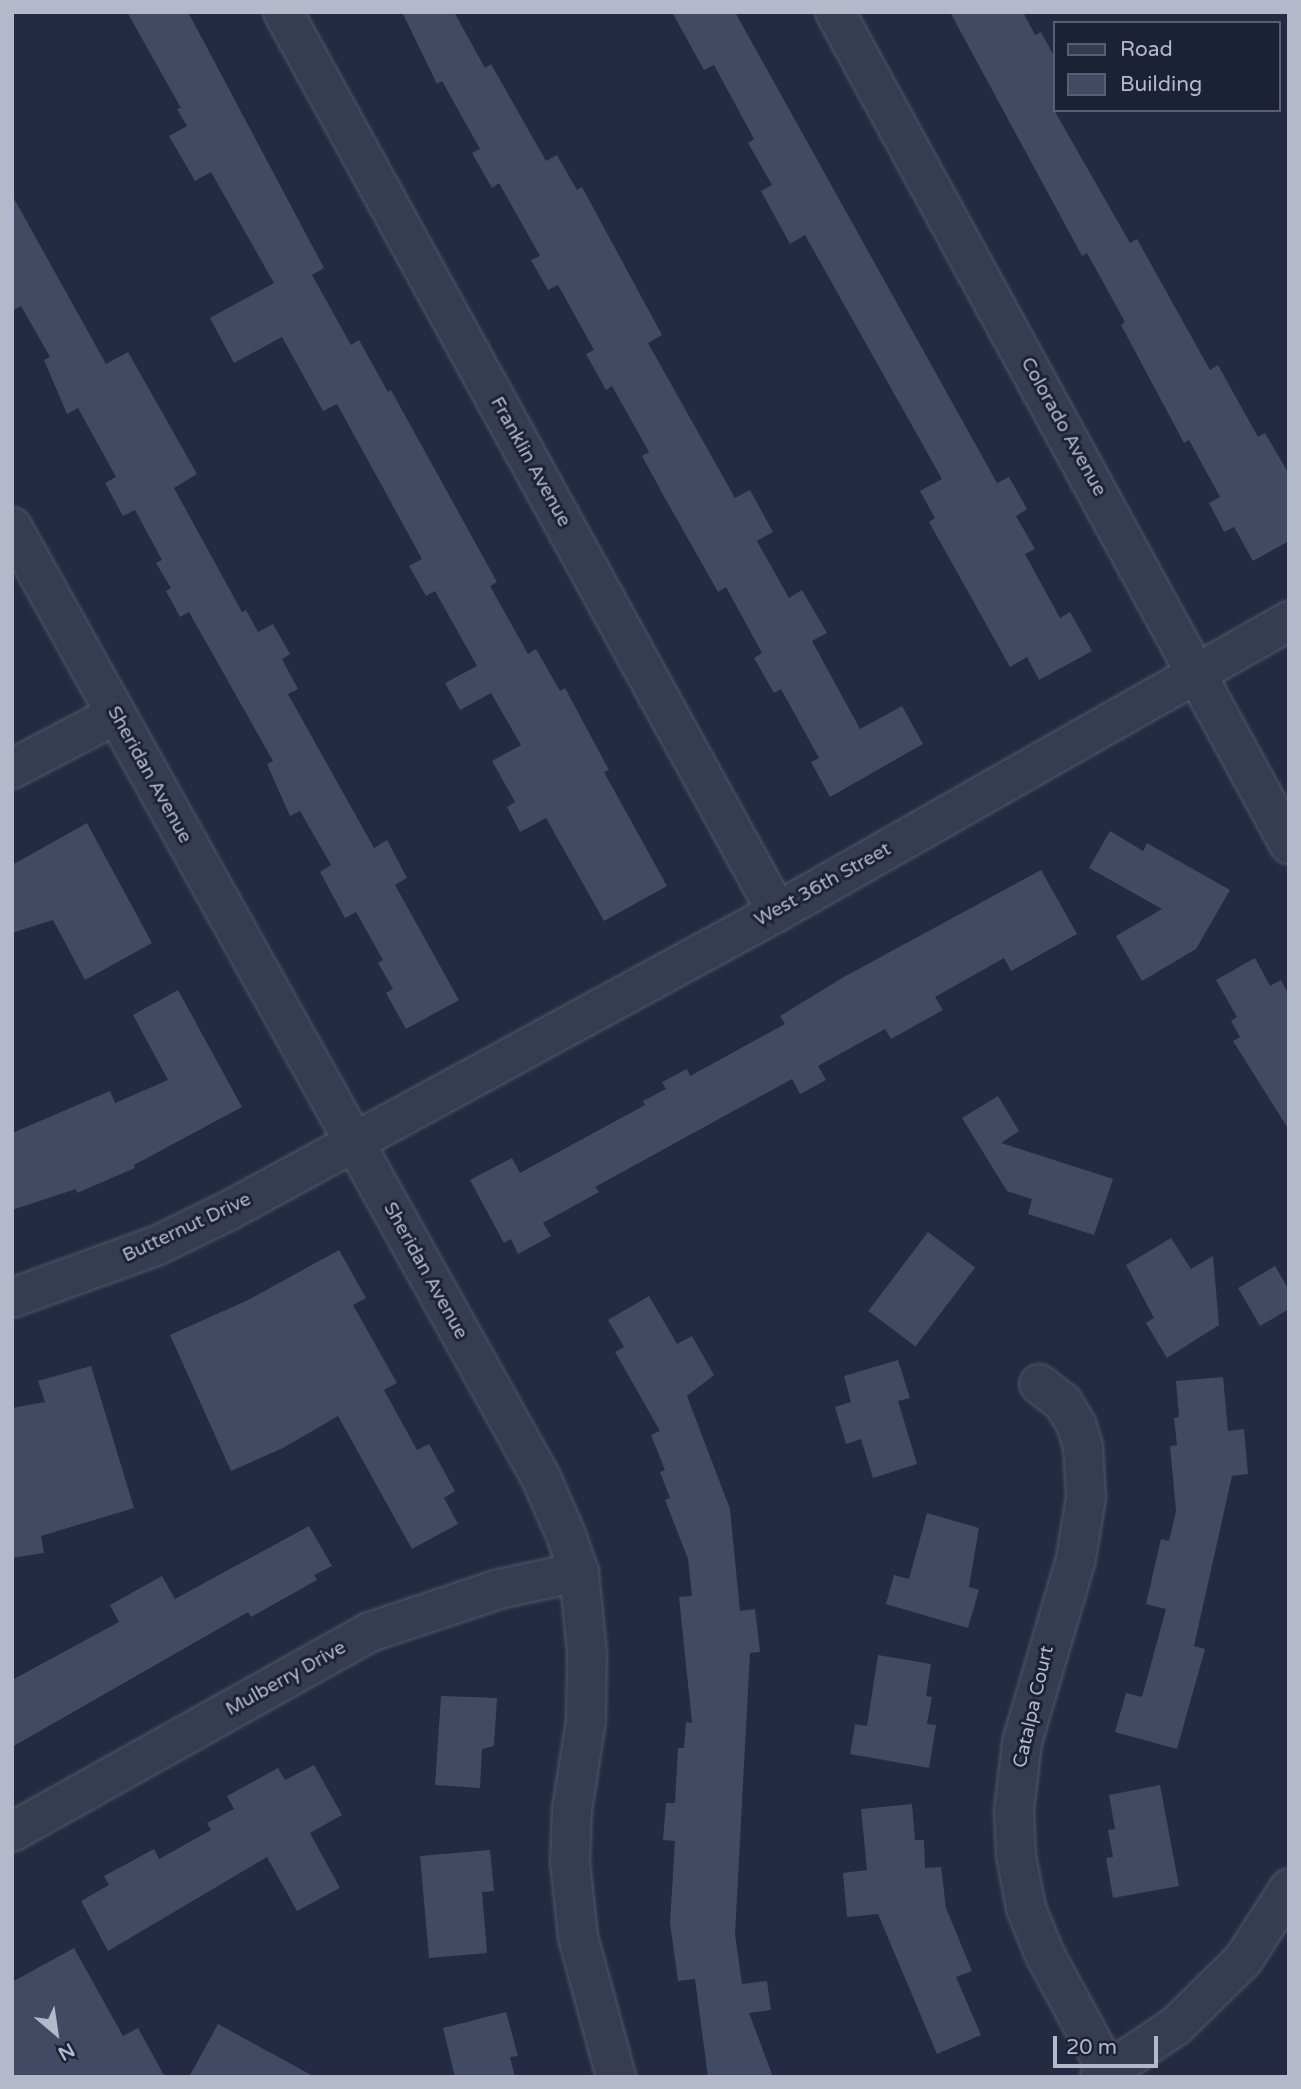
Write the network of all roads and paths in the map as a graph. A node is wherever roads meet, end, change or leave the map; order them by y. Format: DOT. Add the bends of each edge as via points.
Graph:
graph roads {
  1 [pos="283,12"];
  2 [pos="835,12"];
  3 [pos="12,527"];
  4 [pos="1289,621"];
  5 [pos="1198,672"];
  6 [pos="116,715"];
  7 [pos="12,769"];
  8 [pos="1289,844"];
  9 [pos="777,912"];
  10 [pos="354,1143"];
  11 [pos="12,1298"];
  12 [pos="1039,1384"];
  13 [pos="579,1572"];
  14 [pos="12,1832"];
  15 [pos="1289,1889"];
  16 [pos="1107,2075"];
  17 [pos="616,2077"];
  1 -- 9 [label="street, Franklin Avenue"];
  2 -- 5 [label="street, Colorado Avenue"];
  3 -- 6 [label="street, Sheridan Avenue"];
  4 -- 5 [label="street, West 36th Street"];
  5 -- 8 [label="street, Colorado Avenue"];
  5 -- 9 [label="street, West 36th Street"];
  6 -- 7 [label="street"];
  6 -- 10 [label="street, Sheridan Avenue"];
  9 -- 10 [label="street, West 36th Street"];
  10 -- 11 [label="street, Butternut Drive" via="156,1246"];
  10 -- 13 [label="street, Sheridan Avenue" via="541,1478"];
  12 -- 16 [label="street, Catalpa Court" via="1063,1403 1076,1424 1083,1447 1086,1497 1076,1559 1022,1743 1014,1810 1016,1856 1026,1908 1045,1955"];
  13 -- 14 [label="street, Mulberry Drive" via="499,1589 370,1632"];
  13 -- 17 [label="street, Sheridan Avenue" via="587,1654 586,1721 572,1809 570,1863 578,1937"];
  15 -- 16 [label="street" via="1243,1960 1177,2025"];
}
